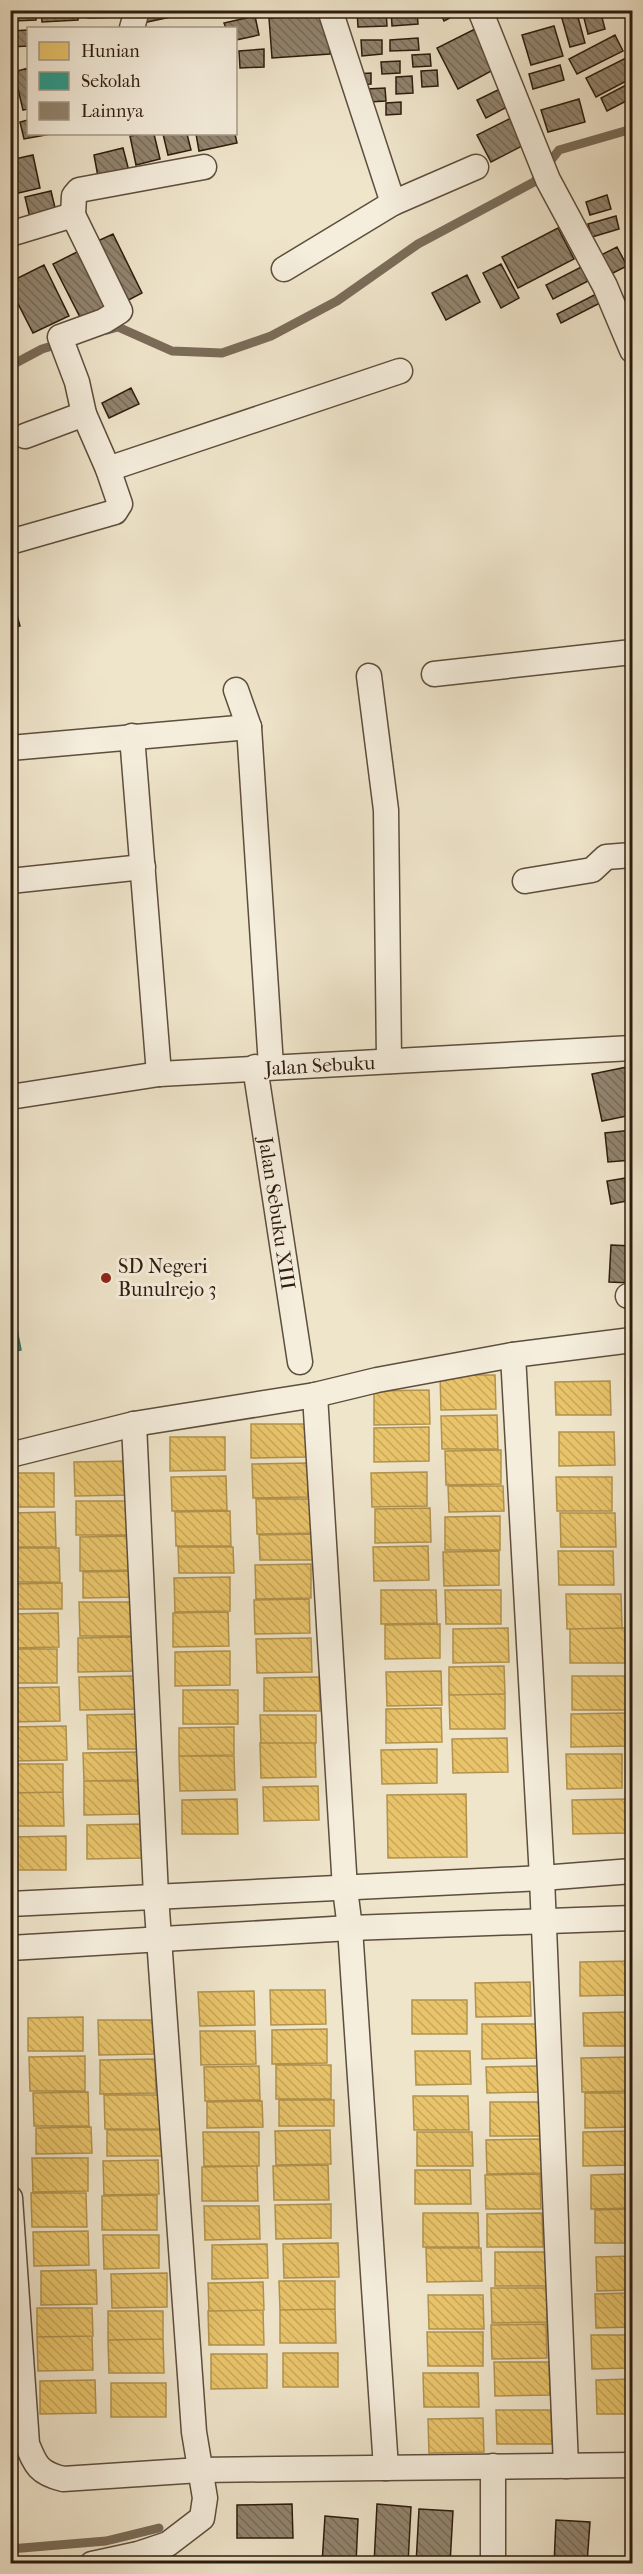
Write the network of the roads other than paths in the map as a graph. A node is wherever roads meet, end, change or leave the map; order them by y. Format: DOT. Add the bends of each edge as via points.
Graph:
graph roads {
  1 [pos="137,10"];
  2 [pos="330,10"];
  3 [pos="480,10"];
  4 [pos="132,27"];
  5 [pos="204,167"];
  6 [pos="476,167"];
  7 [pos="393,203"];
  8 [pos="73,215"];
  9 [pos="10,234"];
  10 [pos="284,269"];
  11 [pos="633,350"];
  12 [pos="400,371"];
  13 [pos="84,414"];
  14 [pos="25,436"];
  15 [pos="108,469"];
  16 [pos="10,542"];
  17 [pos="633,652"];
  18 [pos="434,674"];
  19 [pos="369,676"];
  20 [pos="236,690"];
  21 [pos="249,727"];
  22 [pos="132,736"];
  23 [pos="10,748"];
  24 [pos="633,855"];
  25 [pos="143,867"];
  26 [pos="10,881"];
  27 [pos="525,881"];
  28 [pos="633,1048"];
  29 [pos="389,1061"];
  30 [pos="263,1066"];
  31 [pos="159,1074"];
  32 [pos="10,1097"];
  33 [pos="633,1340"];
  34 [pos="513,1354"];
  35 [pos="300,1362"];
  36 [pos="315,1395"];
  37 [pos="134,1424"];
  38 [pos="10,1455"];
  39 [pos="633,1871"];
  40 [pos="542,1878"];
  41 [pos="345,1888"];
  42 [pos="156,1896"];
  43 [pos="10,1904"];
  44 [pos="633,1918"];
  45 [pos="543,1921"];
  46 [pos="350,1928"];
  47 [pos="159,1938"];
  48 [pos="10,1948"];
  49 [pos="10,2198"];
  50 [pos="633,2465"];
  51 [pos="493,2466"];
  52 [pos="566,2466"];
  53 [pos="386,2468"];
  54 [pos="200,2470"];
  55 [pos="92,2564"];
  56 [pos="493,2564"];
  1 -- 4 [label="street"];
  2 -- 7 [label="street"];
  3 -- 11 [label="street" via="548,180 605,286"];
  5 -- 8 [label="street" via="79,190 74,196"];
  6 -- 7 [label="street"];
  7 -- 10 [label="street"];
  8 -- 9 [label="street"];
  8 -- 13 [label="street" via="120,311 60,337"];
  12 -- 15 [label="street"];
  13 -- 14 [label="street"];
  13 -- 15 [label="street"];
  15 -- 16 [label="street" via="120,504 115,512"];
  17 -- 18 [label="street"];
  19 -- 29 [label="street" via="386,810"];
  20 -- 21 [label="street, Jalan Sebuku XIII"];
  21 -- 22 [label="street"];
  21 -- 30 [label="street, Jalan Sebuku XIII"];
  22 -- 23 [label="street"];
  22 -- 25 [label="street"];
  24 -- 27 [label="street" via="606,857 592,870"];
  25 -- 26 [label="street"];
  25 -- 31 [label="street"];
  28 -- 29 [label="street, Jalan Sebuku"];
  29 -- 30 [label="street, Jalan Sebuku"];
  30 -- 31 [label="street, Jalan Sebuku"];
  30 -- 35 [label="street, Jalan Sebuku XIII"];
  31 -- 32 [label="street, Jalan Sebuku"];
  33 -- 34 [label="street"];
  34 -- 36 [label="street"];
  34 -- 40 [label="street"];
  36 -- 37 [label="street"];
  36 -- 41 [label="street"];
  37 -- 38 [label="street"];
  37 -- 42 [label="street"];
  39 -- 40 [label="street"];
  40 -- 41 [label="street"];
  40 -- 45 [label="street"];
  41 -- 42 [label="street"];
  41 -- 46 [label="street"];
  42 -- 43 [label="street"];
  42 -- 47 [label="street"];
  44 -- 45 [label="street"];
  45 -- 46 [label="street"];
  45 -- 52 [label="street"];
  46 -- 47 [label="street"];
  46 -- 53 [label="street"];
  47 -- 48 [label="street"];
  47 -- 54 [label="street" via="194,2432"];
  49 -- 54 [label="street" via="27,2444 36,2466 63,2479"];
  50 -- 52 [label="street"];
  51 -- 52 [label="street"];
  51 -- 53 [label="street"];
  51 -- 56 [label="street"];
  53 -- 54 [label="street"];
  54 -- 55 [label="street" via="205,2498 202,2518 168,2544"];
}
